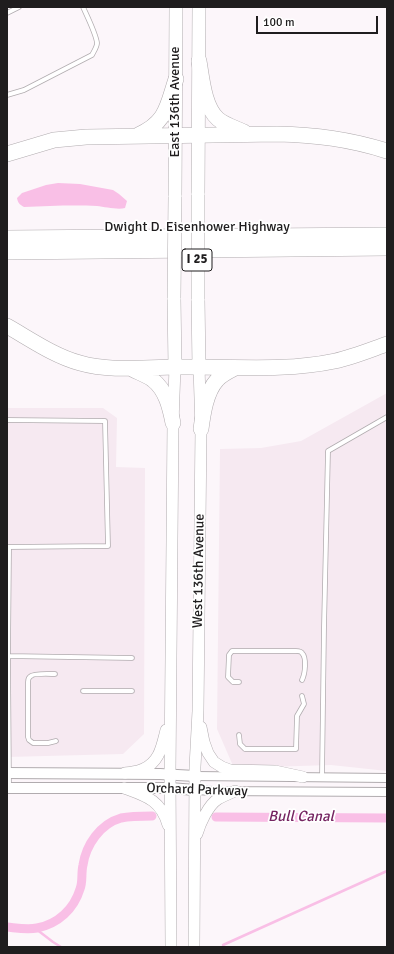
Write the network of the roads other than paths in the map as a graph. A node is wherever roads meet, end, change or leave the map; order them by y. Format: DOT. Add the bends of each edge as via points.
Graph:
graph roads {
  1 [pos="20,7"];
  2 [pos="84,7"];
  3 [pos="176,7"];
  4 [pos="199,7"];
  5 [pos="7,13"];
  6 [pos="198,61"];
  7 [pos="176,79"];
  8 [pos="7,95"];
  9 [pos="248,134"];
  10 [pos="175,135"];
  11 [pos="198,135"];
  12 [pos="135,136"];
  13 [pos="387,151"];
  14 [pos="7,154"];
  15 [pos="198,195"];
  16 [pos="175,197"];
  17 [pos="387,226"];
  18 [pos="7,228"];
  19 [pos="387,235"];
  20 [pos="7,238"];
  21 [pos="387,248"];
  22 [pos="7,252"];
  23 [pos="387,258"];
  24 [pos="7,261"];
  25 [pos="7,326"];
  26 [pos="387,344"];
  27 [pos="199,366"];
  28 [pos="175,367"];
  29 [pos="130,368"];
  30 [pos="236,368"];
  31 [pos="387,417"];
  32 [pos="7,420"];
  33 [pos="173,423"];
  34 [pos="201,429"];
  35 [pos="8,547"];
  36 [pos="8,656"];
  37 [pos="132,658"];
  38 [pos="55,674"];
  39 [pos="302,680"];
  40 [pos="239,682"];
  41 [pos="83,691"];
  42 [pos="132,691"];
  43 [pos="302,696"];
  44 [pos="198,711"];
  45 [pos="170,712"];
  46 [pos="239,735"];
  47 [pos="56,741"];
  48 [pos="8,773"];
  49 [pos="125,773"];
  50 [pos="170,774"];
  51 [pos="195,776"];
  52 [pos="303,777"];
  53 [pos="322,778"];
  54 [pos="387,778"];
  55 [pos="8,788"];
  56 [pos="124,788"];
  57 [pos="170,788"];
  58 [pos="195,790"];
  59 [pos="235,791"];
  60 [pos="387,792"];
  61 [pos="170,833"];
  62 [pos="195,840"];
  63 [pos="171,947"];
  64 [pos="194,947"];
  1 -- 5 [label="lane"];
  2 -- 8 [label="lane" via="97,43 92,55 24,90"];
  3 -- 7 [label="main road, East 136th Avenue"];
  4 -- 6 [label="main road, East 136th Avenue"];
  6 -- 9 [label="highway" via="212,112 220,120"];
  6 -- 11 [label="main road, East 136th Avenue"];
  7 -- 10 [label="main road, East 136th Avenue"];
  7 -- 12 [label="highway" via="161,118 146,131"];
  9 -- 11 [label="highway"];
  9 -- 13 [label="highway" via="299,134 343,139"];
  10 -- 11 [label="highway"];
  10 -- 12 [label="highway"];
  10 -- 16 [label="main road, East 136th Avenue"];
  11 -- 15 [label="main road, East 136th Avenue"];
  12 -- 14 [label="highway" via="54,140"];
  15 -- 27 [label="main road, West 136th Avenue, bridge"];
  16 -- 28 [label="main road, West 136th Avenue, bridge"];
  17 -- 18 [label="highway, Dwight D. Eisenhower Highway"];
  19 -- 20 [label="highway"];
  21 -- 22 [label="highway"];
  23 -- 24 [label="highway, I 25"];
  25 -- 29 [label="highway" via="52,352 78,363 104,368"];
  26 -- 30 [label="highway" via="336,361"];
  27 -- 28 [label="highway"];
  27 -- 30 [label="highway"];
  27 -- 34 [label="main road, West 136th Avenue"];
  28 -- 29 [label="highway"];
  28 -- 33 [label="main road, West 136th Avenue"];
  29 -- 33 [label="highway" via="152,379 160,387 168,401"];
  30 -- 34 [label="highway" via="218,379 212,387 202,417"];
  31 -- 53 [label="lane" via="328,451"];
  32 -- 35 [label="lane" via="105,420 108,546"];
  33 -- 45 [label="main road, West 136th Avenue"];
  34 -- 44 [label="main road, West 136th Avenue"];
  35 -- 36 [label="lane"];
  36 -- 37 [label="lane"];
  36 -- 48 [label="lane"];
  38 -- 47 [label="lane" via="34,674 29,678 28,737 33,743"];
  39 -- 40 [label="lane" via="305,661 301,652 232,651 229,655 228,677 233,682"];
  41 -- 42 [label="lane"];
  43 -- 46 [label="lane" via="304,704 297,716 296,749 245,748 240,744"];
  44 -- 51 [label="main road, West 136th Avenue"];
  44 -- 52 [label="main road" via="208,753 222,767 230,770 275,771"];
  45 -- 49 [label="main road" via="156,760 145,769"];
  45 -- 50 [label="main road, West 136th Avenue"];
  48 -- 49 [label="street, Orchard Parkway"];
  48 -- 55 [label="lane"];
  49 -- 50 [label="street, Orchard Parkway"];
  50 -- 51 [label="street, Orchard Parkway"];
  50 -- 57 [label="main road, West 136th Avenue"];
  51 -- 52 [label="street, Orchard Parkway"];
  51 -- 58 [label="main road, West 136th Avenue"];
  52 -- 53 [label="street, Orchard Parkway"];
  53 -- 54 [label="street, Orchard Parkway"];
  55 -- 56 [label="street, Orchard Parkway"];
  56 -- 57 [label="street, Orchard Parkway"];
  56 -- 61 [label="main road" via="156,802 167,819"];
  57 -- 58 [label="street, Orchard Parkway"];
  57 -- 61 [label="main road, West 136th Avenue"];
  58 -- 59 [label="street, Orchard Parkway"];
  58 -- 62 [label="main road, West 136th Avenue"];
  59 -- 60 [label="street, Orchard Parkway"];
  59 -- 62 [label="main road" via="212,804"];
  61 -- 63 [label="main road, West 136th Avenue"];
  62 -- 64 [label="main road, West 136th Avenue"];
}
